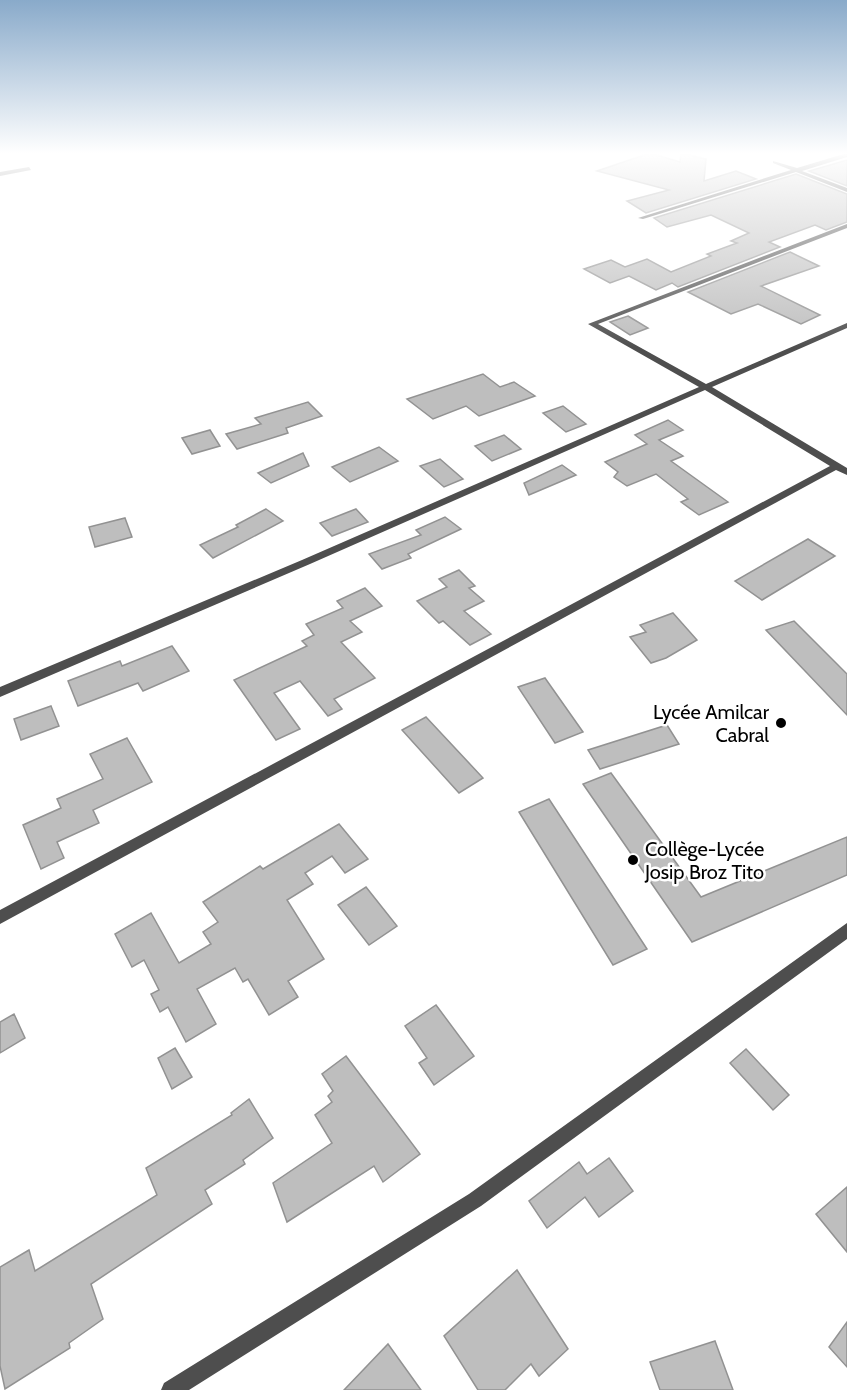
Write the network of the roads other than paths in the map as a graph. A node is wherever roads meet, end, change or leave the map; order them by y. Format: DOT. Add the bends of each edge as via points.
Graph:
graph roads {
  1 [pos="847,226"];
  2 [pos="847,325"];
  3 [pos="705,387"];
  4 [pos="842,469"];
  5 [pos="0,692"];
  6 [pos="0,917"];
  7 [pos="847,930"];
  8 [pos="171,1390"];
  1 -- 3 [label="street" via="592,324"];
  2 -- 3 [label="street"];
  3 -- 4 [label="street"];
  3 -- 5 [label="street"];
  4 -- 6 [label="street"];
  7 -- 8 [label="street" via="474,1200"];
}
